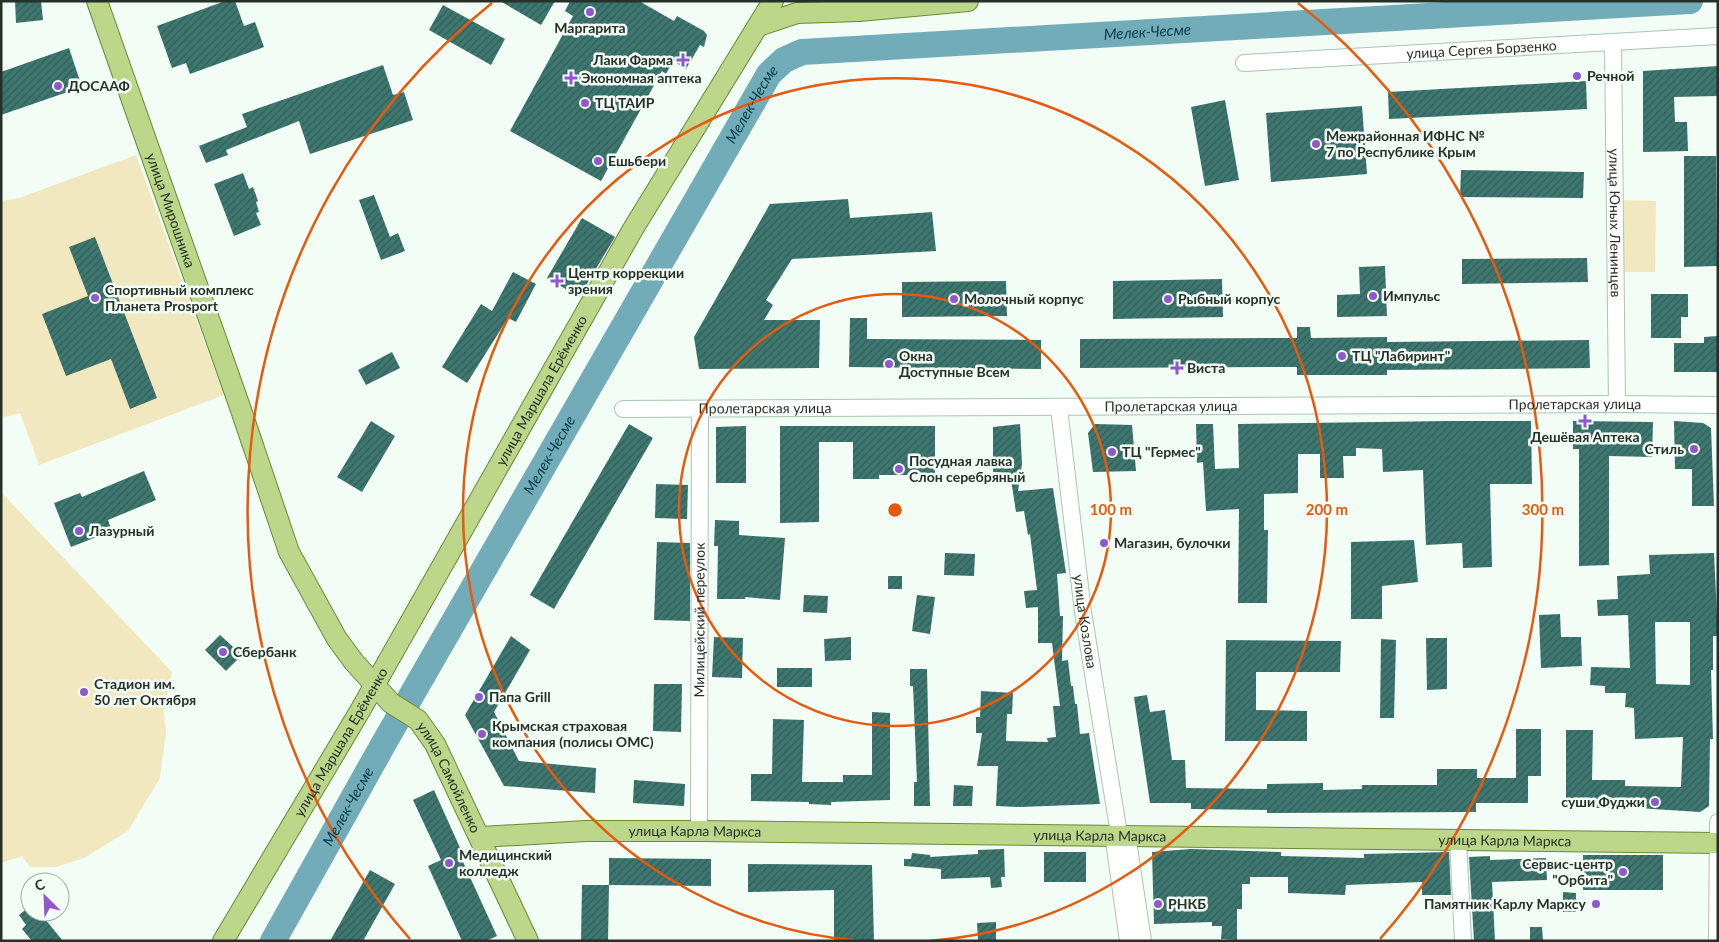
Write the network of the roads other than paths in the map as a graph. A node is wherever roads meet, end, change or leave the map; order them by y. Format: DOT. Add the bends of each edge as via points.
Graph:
graph roads {
  1 [pos="97,1"];
  2 [pos="773,1"];
  3 [pos="829,1"];
  4 [pos="968,1"];
  5 [pos="879,5"];
  6 [pos="849,10"];
  7 [pos="758,26"];
  8 [pos="1718,36"];
  9 [pos="1613,42"];
  10 [pos="1244,63"];
  11 [pos="1617,404"];
  12 [pos="1718,405"];
  13 [pos="1059,408"];
  14 [pos="623,410"];
  15 [pos="700,410"];
  16 [pos="374,686"];
  17 [pos="1718,822"];
  18 [pos="700,830"];
  19 [pos="1120,834"];
  20 [pos="481,837"];
  21 [pos="1458,839"];
  22 [pos="1718,843"];
  23 [pos="222,941"];
  24 [pos="528,941"];
  25 [pos="1128,941"];
  26 [pos="1144,941"];
  27 [pos="1463,941"];
  28 [pos="1717,941"];
  1 -- 16 [label="main road, улица Мирошника" via="240,407 283,541 337,639"];
  2 -- 7 [label="main road, улица Маршала Ерёменко"];
  3 -- 6 [label="main road"];
  4 -- 5 [label="main road"];
  5 -- 6 [label="main road"];
  6 -- 7 [label="main road" via="797,13"];
  7 -- 16 [label="main road, улица Маршала Ерёменко" via="633,229"];
  8 -- 9 [label="street, улица Сергея Борзенко"];
  9 -- 10 [label="street, улица Сергея Борзенко"];
  9 -- 11 [label="street, улица Юных Ленинцев"];
  11 -- 12 [label="street, Пролетарская улица"];
  11 -- 13 [label="street, Пролетарская улица"];
  13 -- 15 [label="street, Пролетарская улица"];
  13 -- 19 [label="street, улица Козлова" via="1083,612"];
  14 -- 15 [label="street, Пролетарская улица"];
  15 -- 18 [label="street, Милицейский переулок"];
  16 -- 20 [label="main road, улица Самойленко" via="391,703 418,720 435,744"];
  16 -- 23 [label="main road, улица Маршала Ерёменко"];
  17 -- 22 [label="street"];
  18 -- 19 [label="main road, улица Карла Маркса"];
  18 -- 20 [label="main road, улица Карла Маркса" via="586,831"];
  19 -- 21 [label="main road, улица Карла Маркса"];
  19 -- 25 [label="street, улица Козлова"];
  19 -- 26 [label="street, улица Козлова"];
  20 -- 24 [label="main road, улица Самойленко"];
  21 -- 22 [label="main road, улица Карла Маркса"];
  21 -- 27 [label="street"];
  22 -- 28 [label="street"];
}
